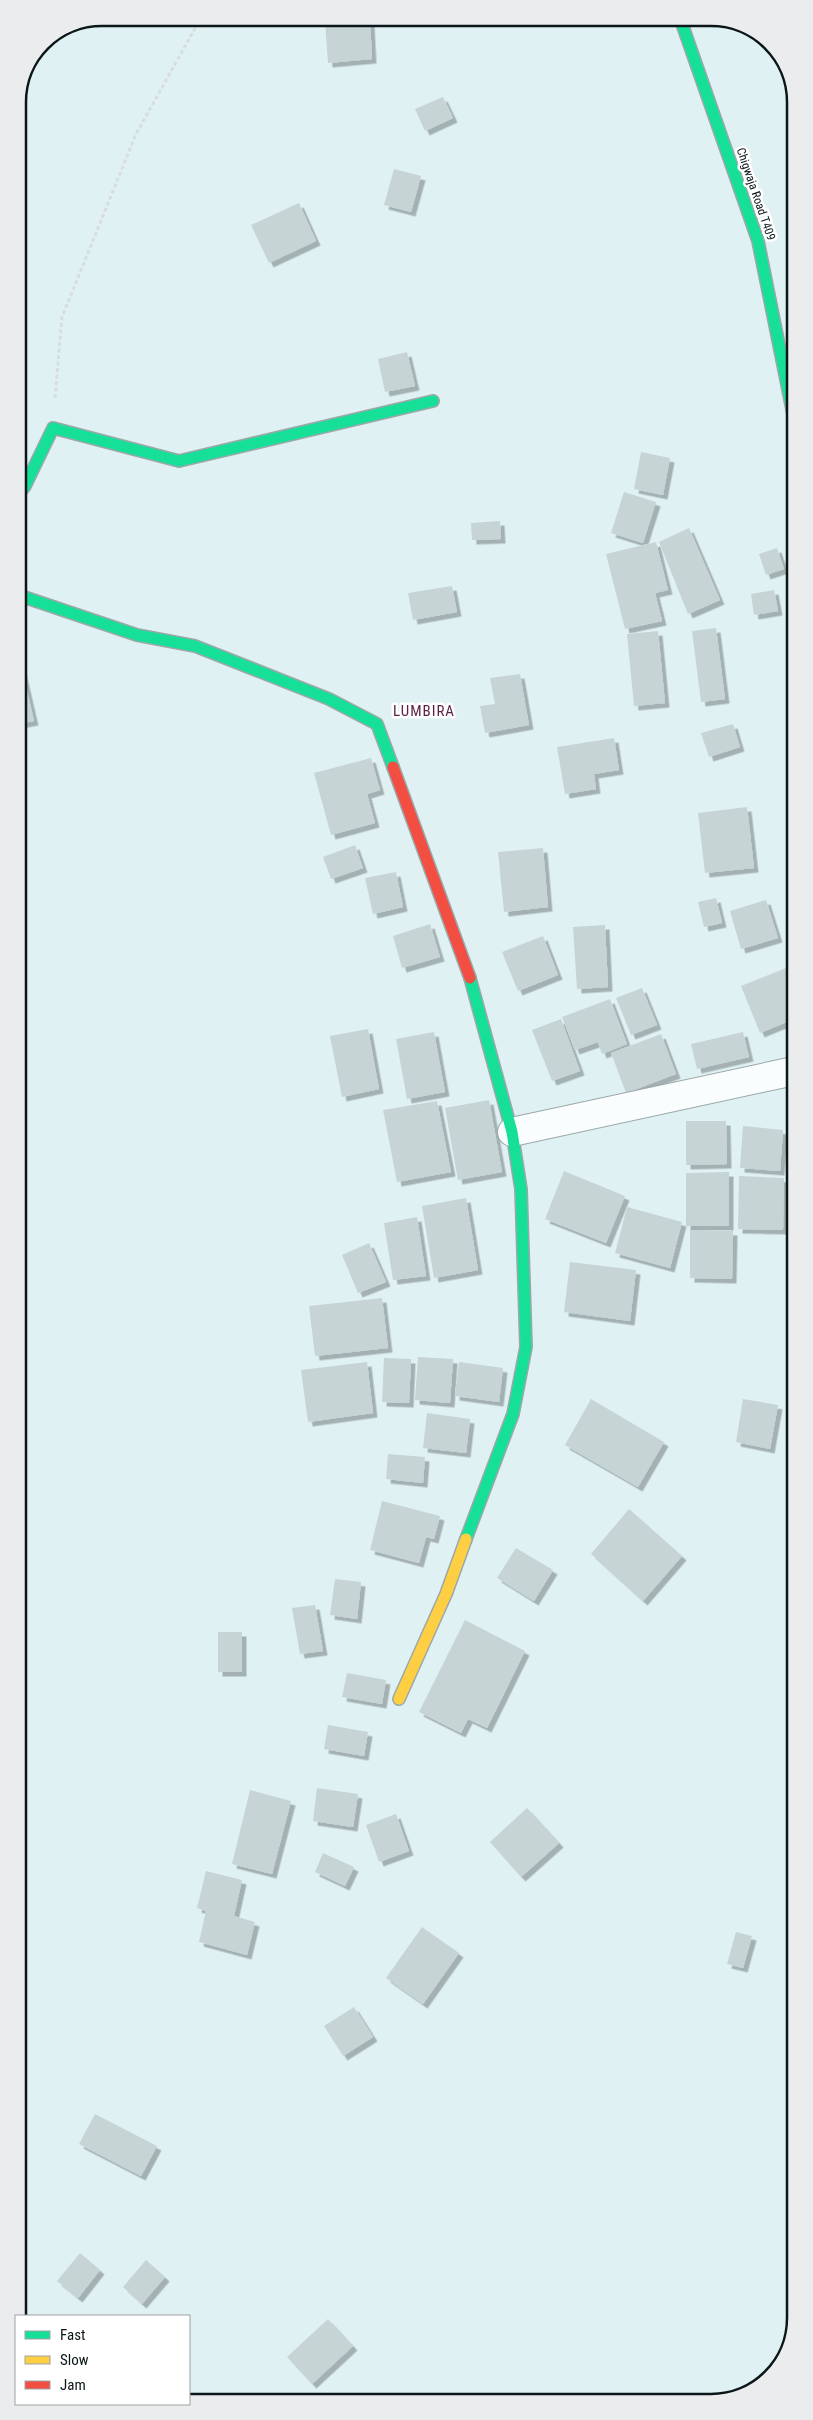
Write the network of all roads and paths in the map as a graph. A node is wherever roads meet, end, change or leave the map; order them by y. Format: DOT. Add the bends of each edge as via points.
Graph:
graph roads {
  1 [pos="196,26"];
  2 [pos="683,26"];
  3 [pos="787,384"];
  4 [pos="433,401"];
  5 [pos="53,428"];
  6 [pos="26,480"];
  7 [pos="26,598"];
  8 [pos="787,1073"];
  9 [pos="512,1132"];
  10 [pos="399,1699"];
  1 -- 5 [label="path" via="136,134 62,317"];
  2 -- 3 [label="street, Chigwaja Road T409" via="758,241"];
  4 -- 5 [label="street" via="179,461"];
  5 -- 6 [label="street"];
  7 -- 9 [label="street" via="137,634 195,646 329,699 377,724 470,976"];
  8 -- 9 [label="street"];
  9 -- 10 [label="street" via="521,1189 526,1347 513,1414 446,1594"];
}
